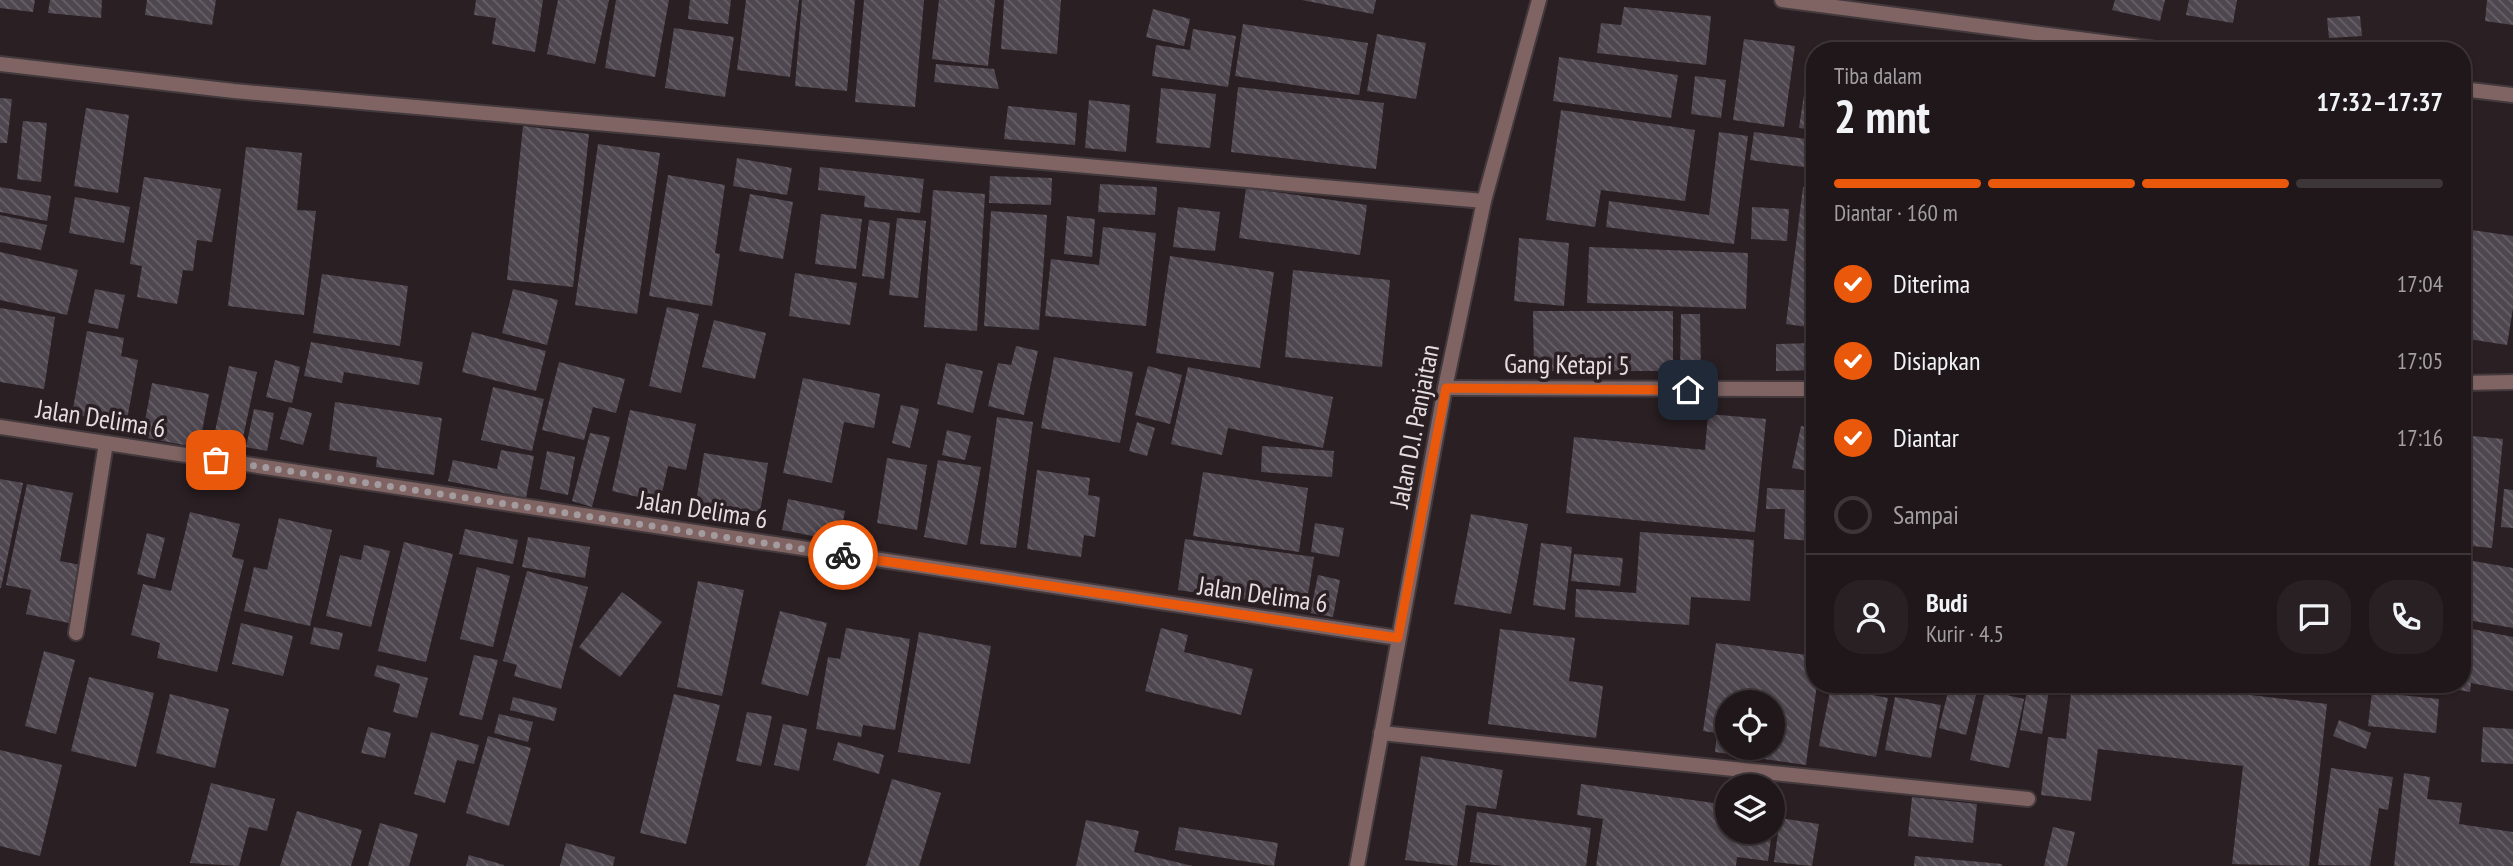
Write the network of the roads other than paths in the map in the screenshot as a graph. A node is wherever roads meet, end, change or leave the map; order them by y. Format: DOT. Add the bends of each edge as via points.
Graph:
graph roads {
  1 [pos="1539,0"];
  2 [pos="1782,0"];
  3 [pos="2102,42"];
  4 [pos="0,64"];
  5 [pos="2471,90"];
  6 [pos="2513,95"];
  7 [pos="1484,201"];
  8 [pos="2513,382"];
  9 [pos="2471,383"];
  10 [pos="1446,388"];
  11 [pos="1806,390"];
  12 [pos="0,427"];
  13 [pos="106,443"];
  14 [pos="76,633"];
  15 [pos="1398,638"];
  16 [pos="1381,733"];
  17 [pos="2028,799"];
  18 [pos="1357,866"];
  1 -- 7 [label="street, Jalan D.I. Panjaitan"];
  2 -- 3 [label="street"];
  4 -- 7 [label="street" via="234,91"];
  5 -- 6 [label="street"];
  7 -- 10 [label="street, Jalan D.I. Panjaitan"];
  8 -- 9 [label="street"];
  10 -- 11 [label="street, Gang Ketapi 5"];
  10 -- 15 [label="street, Jalan D.I. Panjaitan"];
  12 -- 13 [label="street, Jalan Delima 6"];
  13 -- 14 [label="street"];
  13 -- 15 [label="street, Jalan Delima 6"];
  15 -- 16 [label="street, Jalan D.I. Panjaitan"];
  16 -- 17 [label="street"];
  16 -- 18 [label="street, Jalan D.I. Panjaitan"];
}
